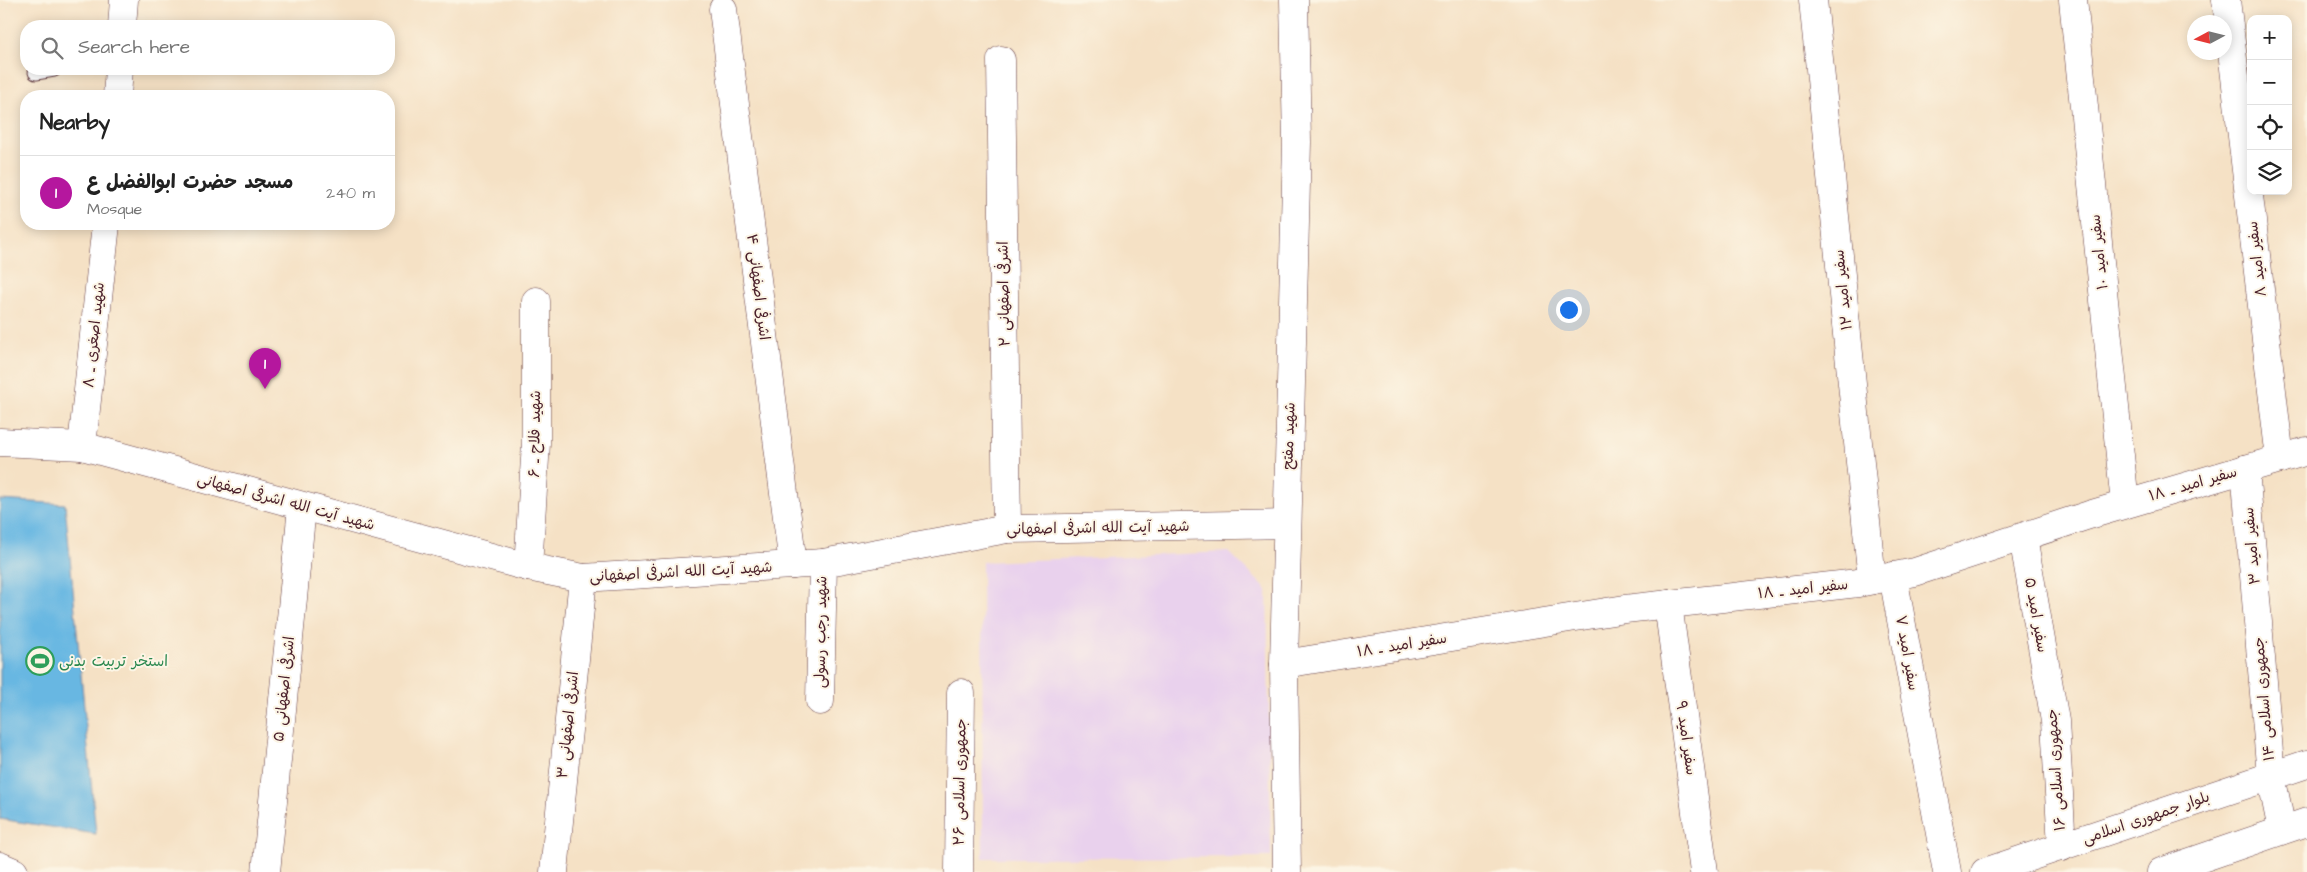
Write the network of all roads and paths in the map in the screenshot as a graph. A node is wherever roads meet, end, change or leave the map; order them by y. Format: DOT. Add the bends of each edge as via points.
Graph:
graph roads {
  1 [pos="124,0"];
  2 [pos="1294,0"];
  3 [pos="1814,0"];
  4 [pos="2073,0"];
  5 [pos="2226,0"];
  6 [pos="723,9"];
  7 [pos="122,20"];
  8 [pos="1001,60"];
  9 [pos="119,75"];
  10 [pos="117,90"];
  11 [pos="105,230"];
  12 [pos="536,301"];
  13 [pos="0,442"];
  14 [pos="82,446"];
  15 [pos="2307,451"];
  16 [pos="2280,459"];
  17 [pos="2245,469"];
  18 [pos="2125,504"];
  19 [pos="302,507"];
  20 [pos="1287,524"];
  21 [pos="1008,529"];
  22 [pos="2023,537"];
  23 [pos="823,563"];
  24 [pos="793,565"];
  25 [pos="528,568"];
  26 [pos="583,578"];
  27 [pos="1883,578"];
  28 [pos="1668,604"];
  29 [pos="2258,622"];
  30 [pos="1284,664"];
  31 [pos="961,693"];
  32 [pos="2050,693"];
  33 [pos="820,701"];
  34 [pos="2307,764"];
  35 [pos="2271,776"];
  36 [pos="2295,826"];
  37 [pos="2062,847"];
  38 [pos="0,866"];
  39 [pos="14,872"];
  40 [pos="266,872"];
  41 [pos="554,872"];
  42 [pos="960,872"];
  43 [pos="1287,872"];
  44 [pos="1704,872"];
  45 [pos="1947,872"];
  46 [pos="1985,872"];
  47 [pos="2160,872"];
  1 -- 7 [label="street"];
  2 -- 20 [label="street, شهید مفتح" via="1298,142"];
  3 -- 27 [label="street, سفیر امید ۱۲"];
  4 -- 18 [label="street, سفیر امید ۱۰"];
  5 -- 16 [label="street, سفیر امید ۸"];
  6 -- 24 [label="street, اشرفی اصفهانی ۴"];
  8 -- 21 [label="street, اشرفی اصفهانی ۲"];
  9 -- 10 [label="street"];
  11 -- 14 [label="street, شهید اصغری ـ ۸"];
  12 -- 25 [label="street, شهید فلاح ـ ۶" via="536,443"];
  13 -- 14 [label="street, شهید آیت الله اشرفی اصفهانی"];
  14 -- 19 [label="street, شهید آیت الله اشرفی اصفهانی"];
  15 -- 16 [label="street, سفیر امید ـ ۱۸"];
  16 -- 17 [label="street, سفیر امید ـ ۱۸"];
  17 -- 18 [label="street, سفیر امید ـ ۱۸"];
  17 -- 29 [label="street, سفیر امید ۳"];
  18 -- 22 [label="street, سفیر امید ـ ۱۸"];
  19 -- 25 [label="street, شهید آیت الله اشرفی اصفهانی"];
  19 -- 40 [label="street, اشرفی اصفهانی ۵"];
  20 -- 21 [label="street, شهید آیت الله اشرفی اصفهانی"];
  20 -- 30 [label="street, شهید مفتح"];
  21 -- 23 [label="street, شهید آیت الله اشرفی اصفهانی"];
  22 -- 27 [label="street, سفیر امید ـ ۱۸" via="1916,572"];
  22 -- 32 [label="street, سفیر امید ۵"];
  23 -- 24 [label="street, شهید آیت الله اشرفی اصفهانی"];
  23 -- 33 [label="street, شهید رجب رسولی"];
  24 -- 26 [label="street, شهید آیت الله اشرفی اصفهانی"];
  25 -- 26 [label="street, شهید آیت الله اشرفی اصفهانی"];
  26 -- 41 [label="street, اشرفی اصفهانی ۳"];
  27 -- 28 [label="street, سفیر امید ـ ۱۸"];
  27 -- 45 [label="street, سفیر امید ۷" via="1921,730"];
  28 -- 30 [label="street, سفیر امید ـ ۱۸"];
  28 -- 44 [label="street, سفیر امید ۹"];
  29 -- 35 [label="street, جمهوری اسلامی ۱۴"];
  30 -- 43 [label="street, شهید مفتح"];
  31 -- 42 [label="street, جمهوری اسلامی ۲۶"];
  32 -- 37 [label="street, جمهوری اسلامی ۱۶" via="2055,720"];
  34 -- 35 [label="street, بلوار جمهوری اسلامی"];
  35 -- 36 [label="street, جمهوری اسلامی ۱۴"];
  35 -- 37 [label="street, بلوار جمهوری اسلامی"];
  36 -- 47 [label="street"];
  37 -- 46 [label="street, بلوار جمهوری اسلامی"];
  38 -- 39 [label="street"];
}
